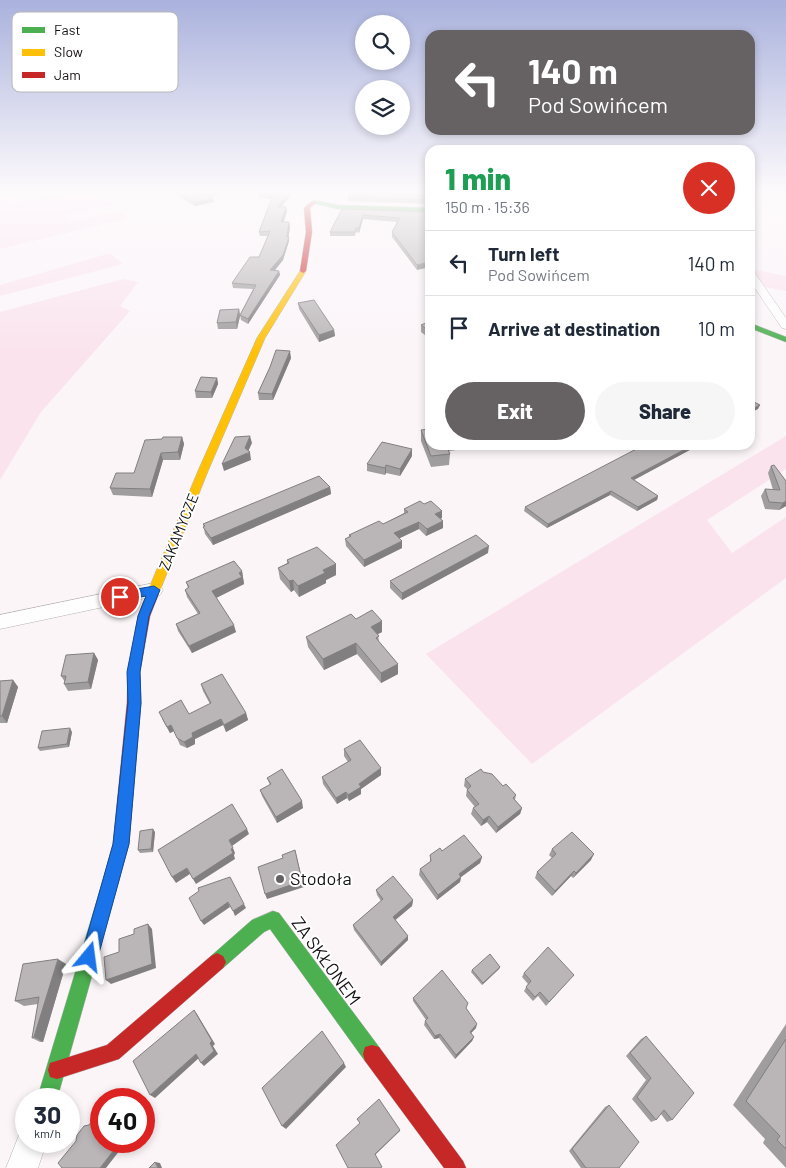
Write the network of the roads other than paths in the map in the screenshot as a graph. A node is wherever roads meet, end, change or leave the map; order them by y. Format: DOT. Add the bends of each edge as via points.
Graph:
graph roads {
  1 [pos="307,245"];
  2 [pos="755,281"];
  3 [pos="786,326"];
  4 [pos="755,327"];
  5 [pos="786,339"];
  6 [pos="154,590"];
  7 [pos="0,622"];
  8 [pos="58,1070"];
  9 [pos="51,1088"];
  10 [pos="28,1153"];
  11 [pos="22,1168"];
  12 [pos="456,1168"];
  1 -- 6 [label="street, ZAKAMYCZE" via="304,270 261,338"];
  2 -- 3 [label="street"];
  4 -- 5 [label="street"];
  6 -- 7 [label="street"];
  6 -- 8 [label="street, ZAKAMYCZE" via="144,616 134,672 121,844"];
  8 -- 9 [label="street, ZAKAMYCZE"];
  8 -- 12 [label="street, ZA SKŁONEM" via="112,1052 258,926 273,919"];
  10 -- 11 [label="street"];
}
